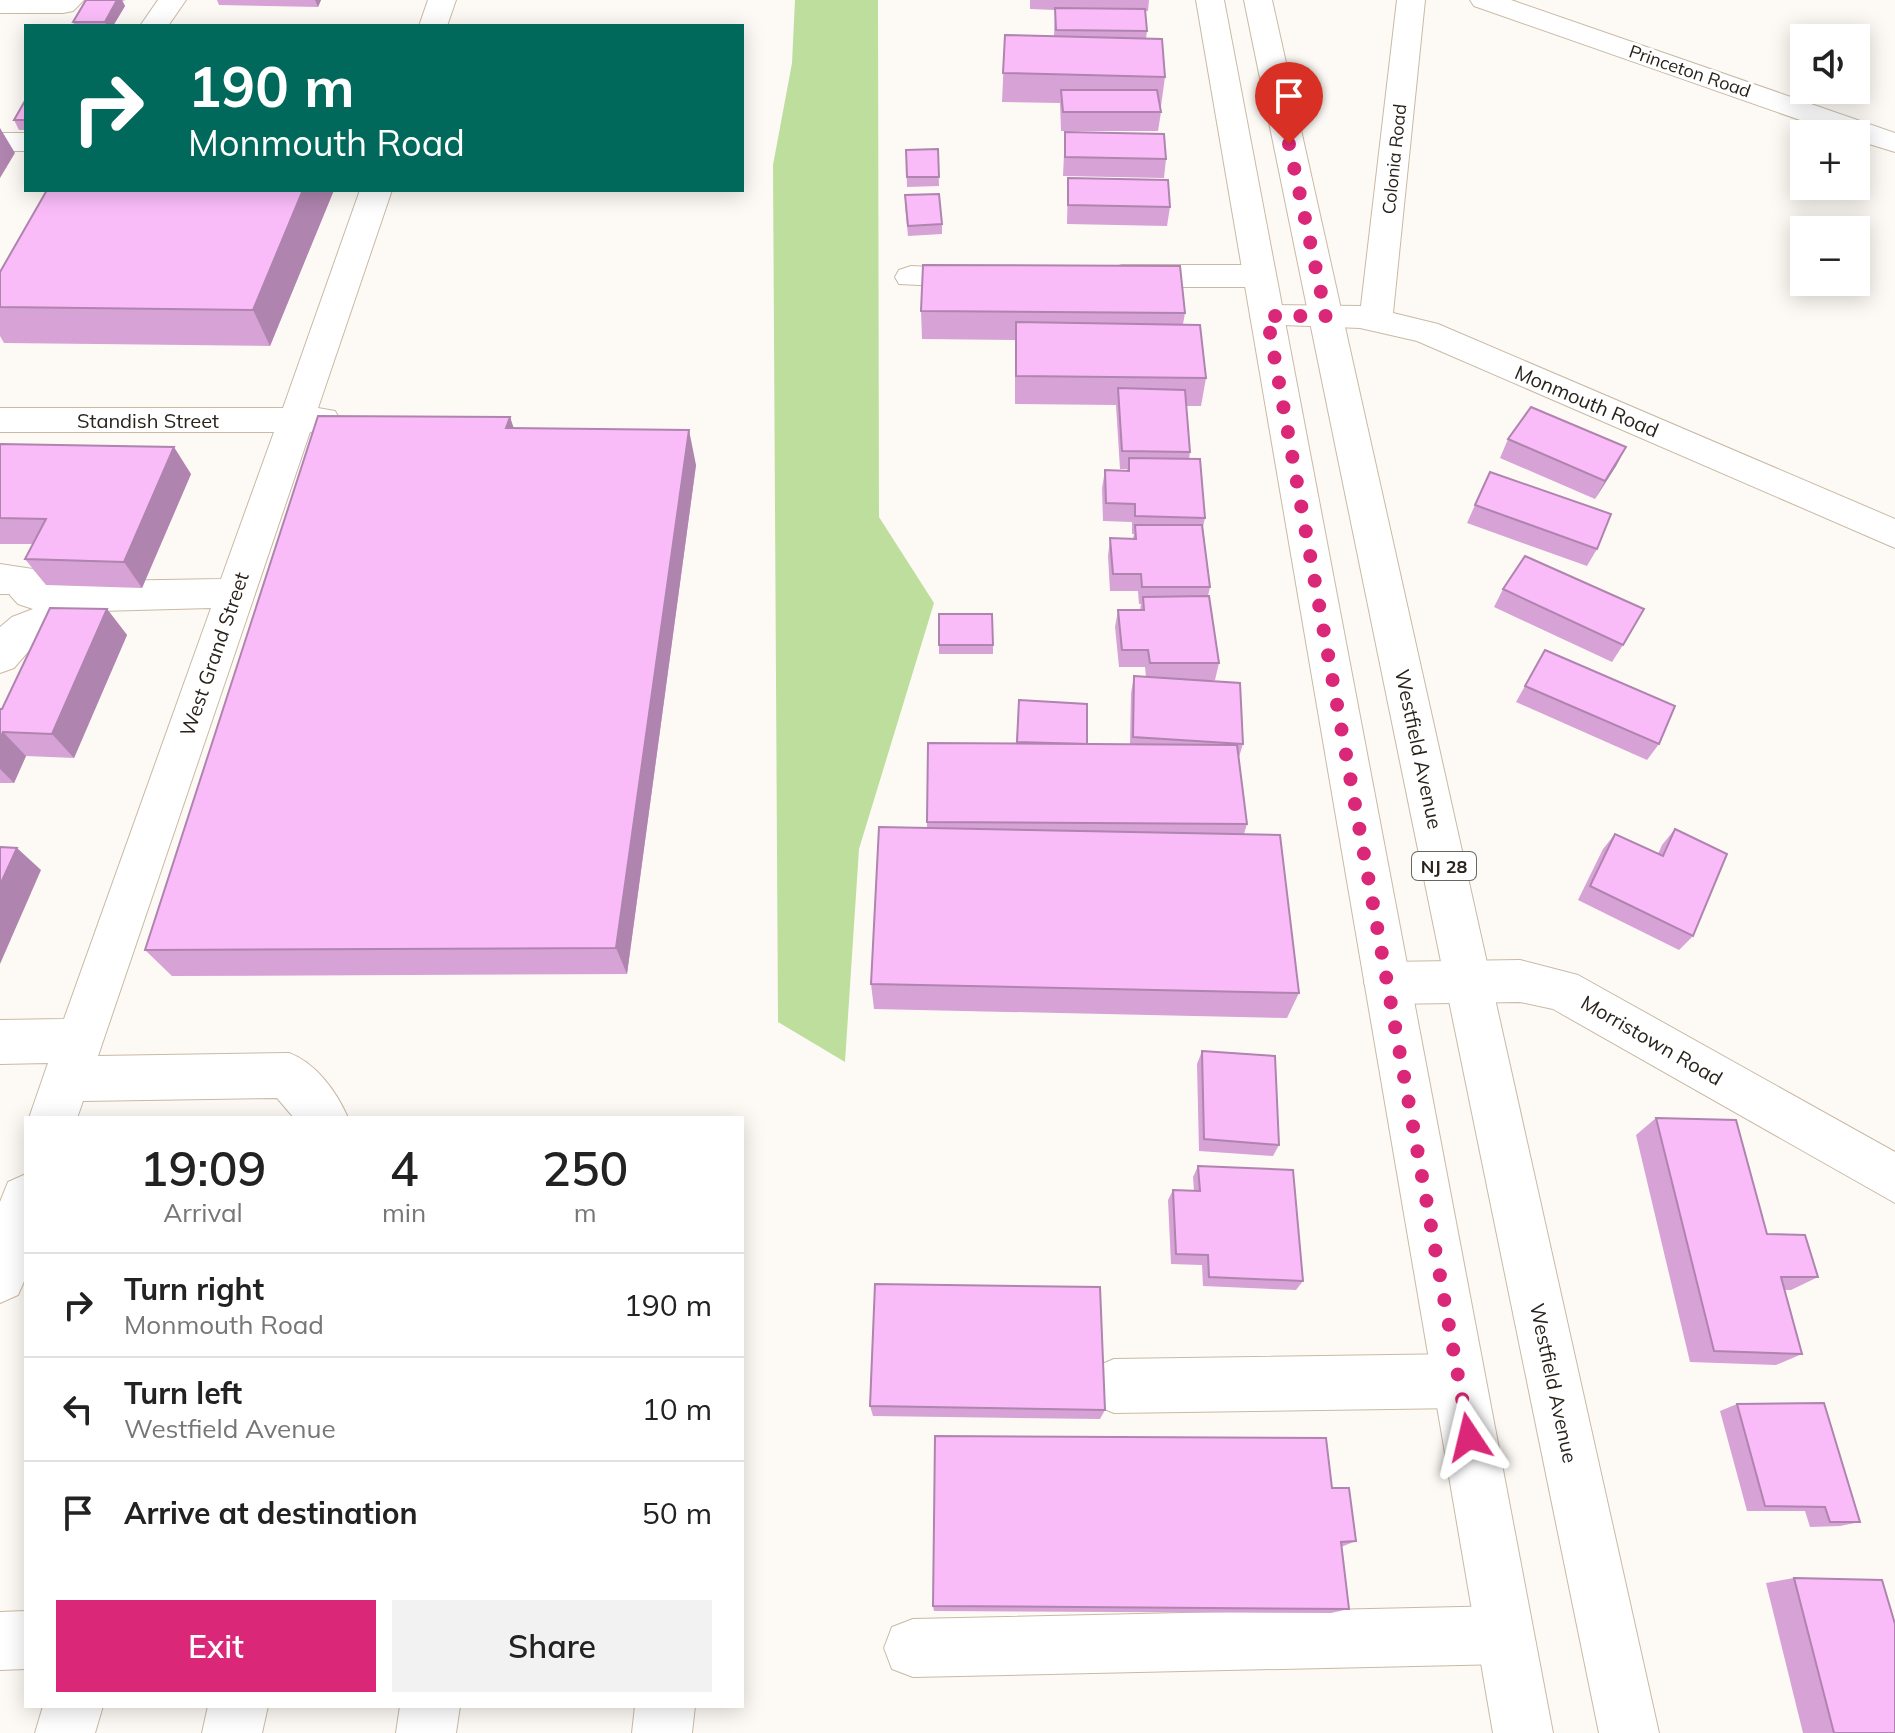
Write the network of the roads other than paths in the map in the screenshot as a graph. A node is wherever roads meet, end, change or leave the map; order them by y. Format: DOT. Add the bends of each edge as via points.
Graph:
graph roads {
  1 [pos="70,0"];
  2 [pos="172,0"];
  3 [pos="442,0"];
  4 [pos="1210,0"];
  5 [pos="1258,0"];
  6 [pos="1411,0"];
  7 [pos="1484,0"];
  8 [pos="0,5"];
  9 [pos="155,24"];
  10 [pos="434,24"];
  11 [pos="0,142"];
  12 [pos="24,142"];
  13 [pos="1895,143"];
  14 [pos="375,192"];
  15 [pos="1085,276"];
  16 [pos="911,277"];
  17 [pos="1006,277"];
  18 [pos="1263,296"];
  19 [pos="1326,316"];
  20 [pos="1376,319"];
  21 [pos="0,420"];
  22 [pos="350,420"];
  23 [pos="295,421"];
  24 [pos="1895,534"];
  25 [pos="0,579"];
  26 [pos="230,608"];
  27 [pos="16,622"];
  28 [pos="0,657"];
  29 [pos="1468,981"];
  30 [pos="1387,983"];
  31 [pos="0,1042"];
  32 [pos="66,1079"];
  33 [pos="322,1116"];
  34 [pos="1895,1179"];
  35 [pos="24,1205"];
  36 [pos="0,1274"];
  37 [pos="1459,1381"];
  38 [pos="1114,1386"];
  39 [pos="1505,1635"];
  40 [pos="24,1640"];
  41 [pos="0,1641"];
  42 [pos="913,1648"];
  43 [pos="72,1708"];
  44 [pos="238,1708"];
  45 [pos="430,1708"];
  46 [pos="665,1708"];
  47 [pos="65,1733"];
  48 [pos="232,1733"];
  49 [pos="426,1733"];
  50 [pos="662,1733"];
  51 [pos="1523,1733"];
  52 [pos="1629,1733"];
  1 -- 8 [label="main road" via="63,5"];
  2 -- 9 [label="main road"];
  3 -- 10 [label="main road"];
  4 -- 18 [label="main road"];
  5 -- 19 [label="main road, Westfield Avenue / NJ 28"];
  6 -- 20 [label="main road, Colonia Road"];
  7 -- 13 [label="main road, Princeton Road"];
  11 -- 12 [label="main road"];
  14 -- 23 [label="main road, West Grand Street"];
  15 -- 18 [label="main road, Monmouth Road"];
  16 -- 17 [label="main road"];
  18 -- 19 [label="main road, Monmouth Road"];
  18 -- 30 [label="main road"];
  19 -- 20 [label="main road, Monmouth Road"];
  19 -- 29 [label="main road, Westfield Avenue / NJ 28"];
  20 -- 24 [label="main road, Monmouth Road" via="1426,332"];
  21 -- 23 [label="main road, Standish Street"];
  22 -- 23 [label="main road, Standish Street"];
  23 -- 26 [label="main road, West Grand Street"];
  25 -- 26 [label="main road" via="19,579 41,597"];
  26 -- 27 [label="main road"];
  26 -- 32 [label="main road, West Grand Street"];
  27 -- 28 [label="main road"];
  29 -- 30 [label="main road, Morristown Road"];
  29 -- 34 [label="main road, Morristown Road" via="1520,981 1562,990"];
  29 -- 52 [label="main road, Westfield Avenue / NJ 28"];
  30 -- 37 [label="main road"];
  31 -- 32 [label="main road"];
  32 -- 33 [label="main road" via="289,1075"];
  35 -- 36 [label="main road"];
  37 -- 38 [label="main road"];
  37 -- 39 [label="main road"];
  39 -- 42 [label="main road"];
  39 -- 51 [label="main road"];
  40 -- 41 [label="main road"];
  43 -- 47 [label="main road"];
  44 -- 48 [label="main road"];
  45 -- 49 [label="main road"];
  46 -- 50 [label="main road"];
}
